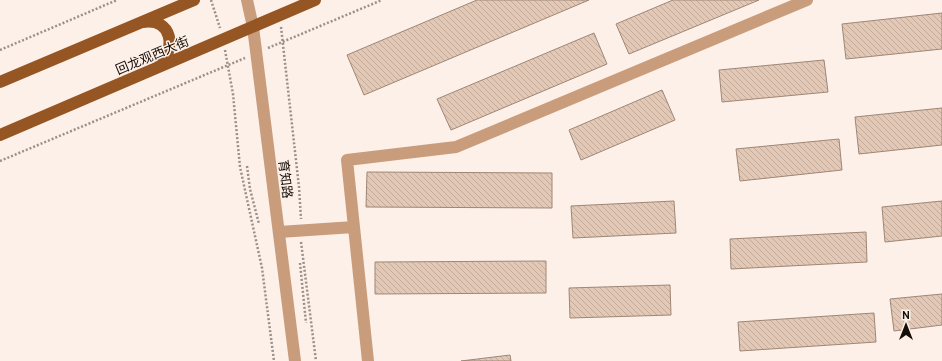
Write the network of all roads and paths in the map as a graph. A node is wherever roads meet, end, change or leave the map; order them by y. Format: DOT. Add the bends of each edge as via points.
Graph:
graph roads {
  1 [pos="117,0"];
  2 [pos="194,0"];
  3 [pos="211,0"];
  4 [pos="247,0"];
  5 [pos="315,0"];
  6 [pos="382,0"];
  7 [pos="807,0"];
  8 [pos="280,15"];
  9 [pos="137,24"];
  10 [pos="253,27"];
  11 [pos="223,40"];
  12 [pos="283,42"];
  13 [pos="0,50"];
  14 [pos="256,53"];
  15 [pos="228,65"];
  16 [pos="155,69"];
  17 [pos="0,82"];
  18 [pos="0,135"];
  19 [pos="0,161"];
  20 [pos="248,166"];
  21 [pos="259,224"];
  22 [pos="354,226"];
  23 [pos="301,231"];
  24 [pos="279,232"];
  25 [pos="300,263"];
  26 [pos="306,323"];
  27 [pos="274,361"];
  28 [pos="295,361"];
  29 [pos="316,361"];
  30 [pos="368,361"];
  1 -- 13 [label="path"];
  2 -- 9 [label="main road"];
  3 -- 11 [label="path"];
  4 -- 10 [label="street, 育知路"];
  5 -- 8 [label="main road, 回龙观西大街"];
  6 -- 12 [label="path"];
  7 -- 22 [label="street" via="456,147 347,160"];
  8 -- 10 [label="main road, 回龙观西大街"];
  8 -- 12 [label="path"];
  9 -- 16 [label="main road" via="155,23 164,28 170,36 170,51"];
  9 -- 17 [label="main road"];
  10 -- 11 [label="main road, 回龙观西大街"];
  10 -- 14 [label="street, 育知路"];
  11 -- 15 [label="path"];
  11 -- 16 [label="main road, 回龙观西大街"];
  12 -- 14 [label="path"];
  12 -- 23 [label="path" via="299,187"];
  14 -- 15 [label="path"];
  14 -- 24 [label="street, 育知路"];
  15 -- 19 [label="path"];
  15 -- 27 [label="path" via="240,167 262,268"];
  16 -- 18 [label="main road, 回龙观西大街"];
  20 -- 21 [label="path"];
  22 -- 23 [label="street"];
  22 -- 30 [label="street"];
  23 -- 24 [label="street"];
  23 -- 29 [label="path"];
  24 -- 28 [label="street, 育知路"];
  25 -- 26 [label="path"];
}
